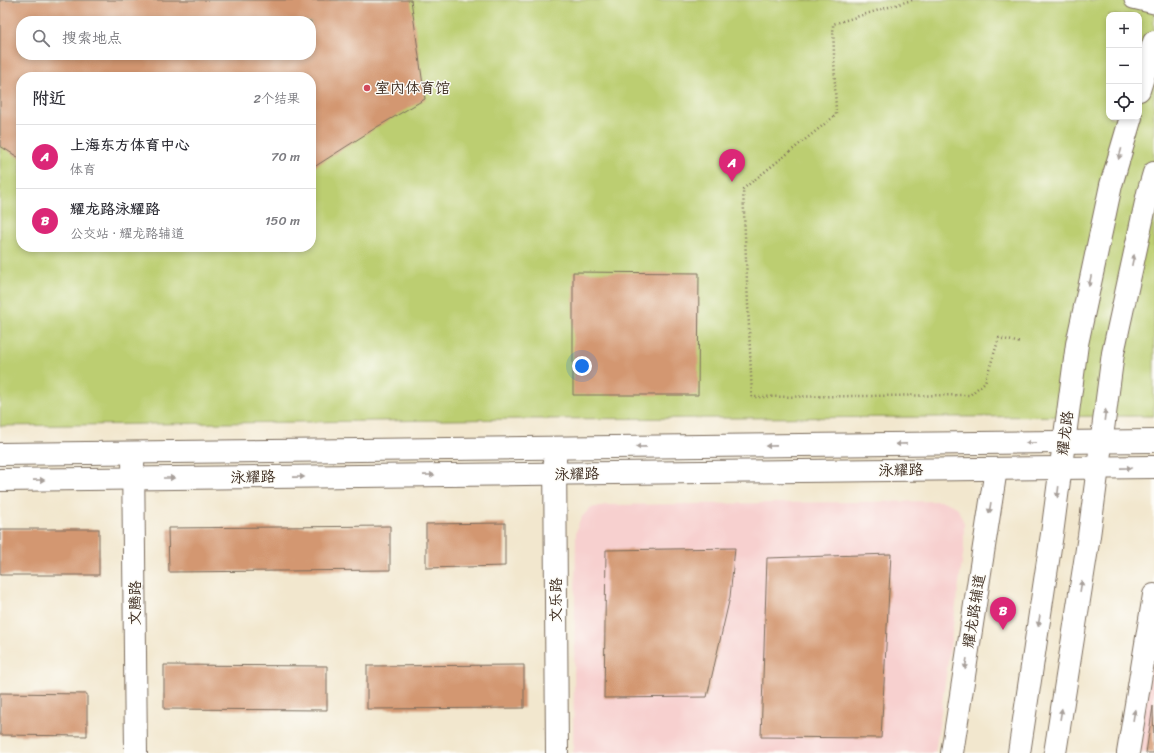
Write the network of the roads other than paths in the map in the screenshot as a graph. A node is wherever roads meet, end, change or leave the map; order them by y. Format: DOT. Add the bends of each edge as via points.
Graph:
graph roads {
  1 [pos="1133,0"];
  2 [pos="1154,5"];
  3 [pos="1154,42"];
  4 [pos="1141,84"];
  5 [pos="1130,120"];
  6 [pos="1154,173"];
  7 [pos="1154,441"];
  8 [pos="1064,442"];
  9 [pos="1102,442"];
  10 [pos="555,448"];
  11 [pos="133,453"];
  12 [pos="0,454"];
  13 [pos="1154,467"];
  14 [pos="1061,468"];
  15 [pos="1098,468"];
  16 [pos="996,469"];
  17 [pos="555,474"];
  18 [pos="133,478"];
  19 [pos="0,480"];
  20 [pos="1154,595"];
  21 [pos="136,753"];
  22 [pos="557,753"];
  23 [pos="952,753"];
  24 [pos="1019,753"];
  25 [pos="1055,753"];
  26 [pos="1128,753"];
  1 -- 2 [label="street"];
  3 -- 4 [label="street"];
  5 -- 8 [label="street, 耀龙路, one-way" via="1111,185 1077,344"];
  9 -- 6 [label="street, one-way" via="1114,353"];
  7 -- 9 [label="street, 泳耀路"];
  8 -- 9 [label="street, 泳耀路"];
  8 -- 10 [label="street, 泳耀路, one-way"];
  8 -- 14 [label="street, 耀龙路"];
  9 -- 15 [label="street"];
  10 -- 11 [label="street, 泳耀路"];
  10 -- 17 [label="street, 文乐路"];
  11 -- 12 [label="street, 泳耀路"];
  11 -- 18 [label="street, 文腾路"];
  15 -- 13 [label="street, 泳耀路, one-way"];
  14 -- 15 [label="street, 泳耀路"];
  14 -- 16 [label="street, 泳耀路"];
  14 -- 24 [label="street, 耀龙路, one-way"];
  25 -- 15 [label="street, one-way"];
  16 -- 17 [label="street, 泳耀路"];
  16 -- 23 [label="street, 耀龙路辅道, one-way"];
  18 -- 17 [label="street, 泳耀路, one-way"];
  17 -- 22 [label="street, 文乐路"];
  19 -- 18 [label="street, 泳耀路, one-way"];
  18 -- 21 [label="street, 文腾路"];
  26 -- 20 [label="street, one-way"];
}
